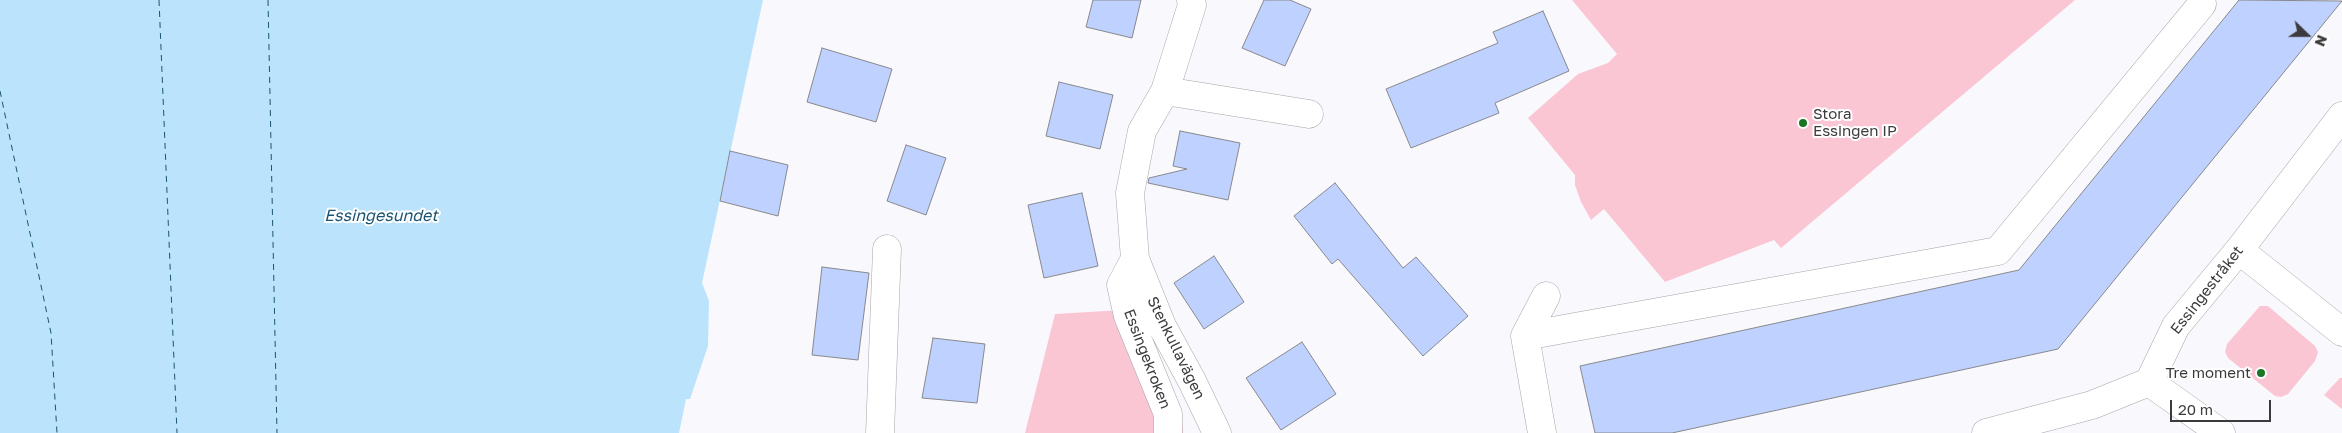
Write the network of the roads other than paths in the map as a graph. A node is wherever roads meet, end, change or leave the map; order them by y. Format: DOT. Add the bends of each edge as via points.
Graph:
graph roads {
  1 [pos="1193,2"];
  2 [pos="2202,4"];
  3 [pos="1165,91"];
  4 [pos="1309,114"];
  5 [pos="2342,116"];
  6 [pos="888,249"];
  7 [pos="2239,250"];
  8 [pos="1136,258"];
  9 [pos="1546,296"];
  10 [pos="2342,332"];
  11 [pos="1526,336"];
  12 [pos="2149,382"];
  13 [pos="880,433"];
  14 [pos="1168,433"];
  15 [pos="1216,433"];
  16 [pos="1542,433"];
  17 [pos="1986,433"];
  18 [pos="2220,433"];
  1 -- 3 [label="street, Stenkullavägen"];
  2 -- 11 [label="street" via="1998,251"];
  3 -- 4 [label="street"];
  3 -- 8 [label="street, Stenkullavägen" via="1142,131 1130,193"];
  5 -- 7 [label="street, Essingestråket"];
  6 -- 13 [label="street"];
  7 -- 10 [label="street"];
  7 -- 12 [label="street, Essingestråket" via="2176,326"];
  8 -- 14 [label="street, Essingekroken" via="1121,284 1128,316 1168,414"];
  8 -- 15 [label="street, Stenkullavägen" via="1162,326"];
  9 -- 11 [label="street"];
  11 -- 16 [label="street"];
  12 -- 17 [label="street" via="2092,405"];
  12 -- 18 [label="street"];
}
